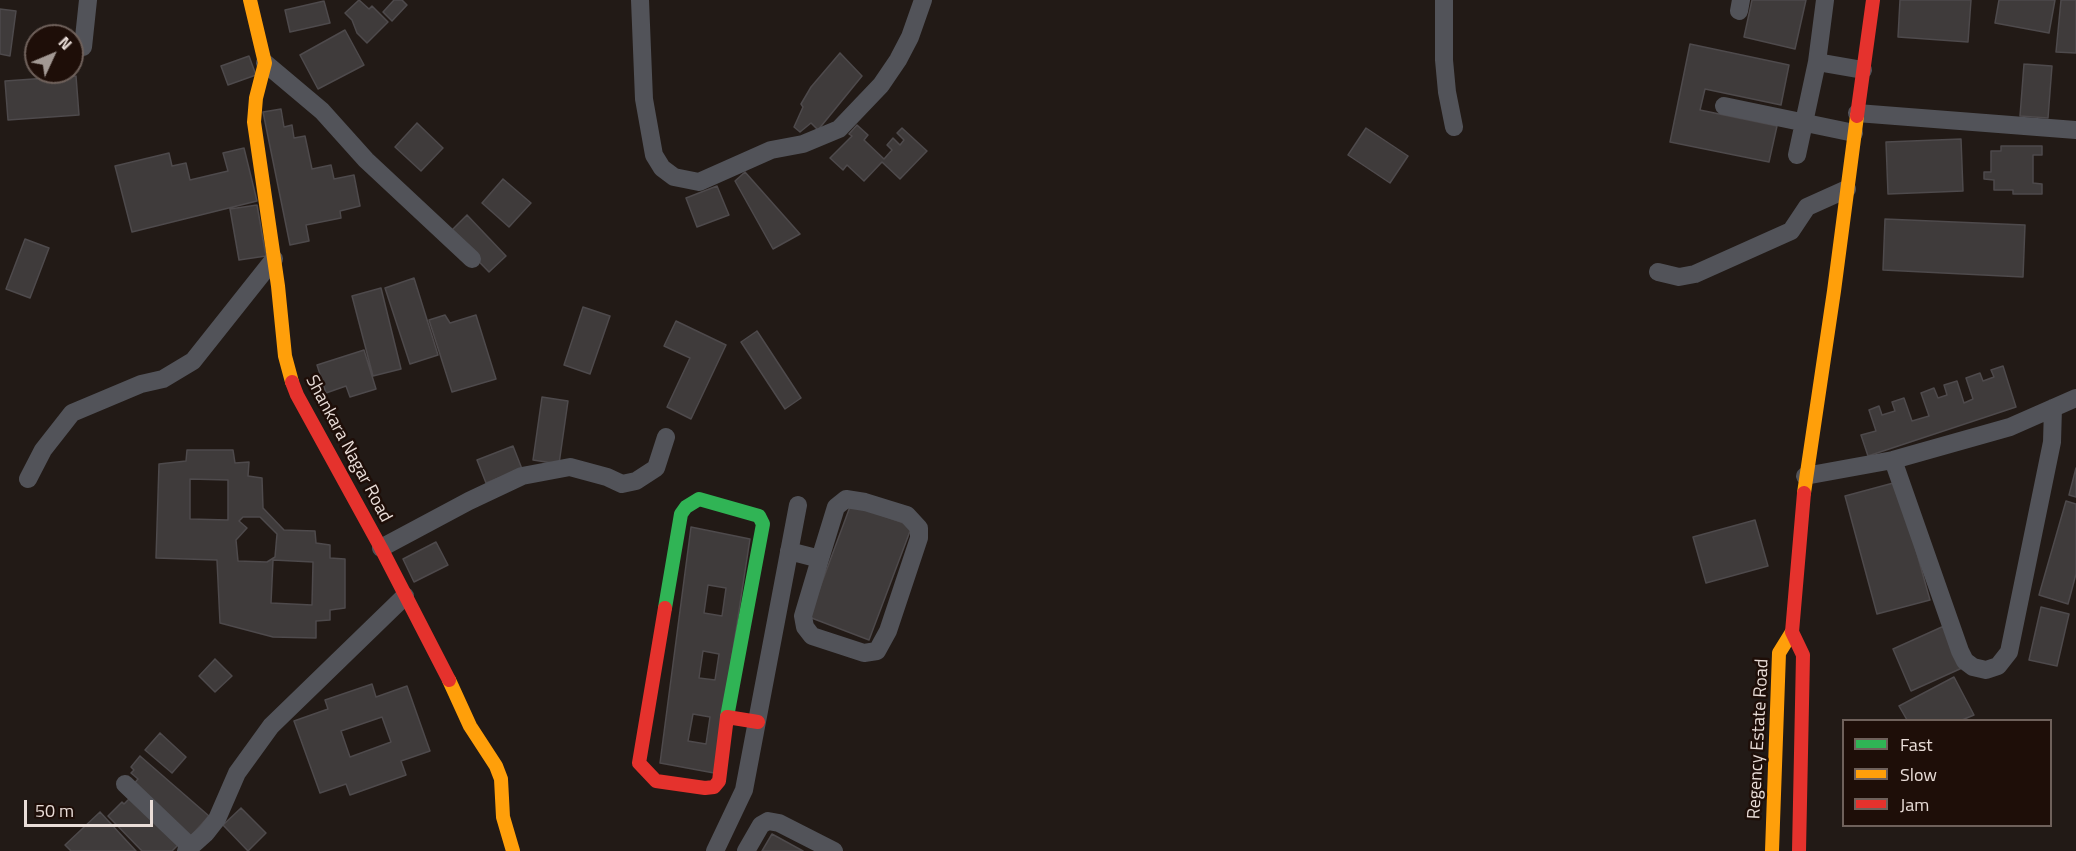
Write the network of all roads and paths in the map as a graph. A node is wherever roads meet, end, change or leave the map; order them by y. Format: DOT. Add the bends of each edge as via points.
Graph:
graph roads {
  1 [pos="88,0"];
  2 [pos="250,0"];
  3 [pos="640,0"];
  4 [pos="923,0"];
  5 [pos="1444,0"];
  6 [pos="1825,0"];
  7 [pos="1872,0"];
  8 [pos="84,38"];
  9 [pos="1817,62"];
  10 [pos="265,63"];
  11 [pos="1863,70"];
  12 [pos="1724,106"];
  13 [pos="1857,113"];
  14 [pos="1804,123"];
  15 [pos="1454,127"];
  16 [pos="2076,130"];
  17 [pos="1854,133"];
  18 [pos="1797,154"];
  19 [pos="1847,189"];
  20 [pos="274,259"];
  21 [pos="472,259"];
  22 [pos="1658,272"];
  23 [pos="2076,398"];
  24 [pos="2053,408"];
  25 [pos="666,436"];
  26 [pos="1893,460"];
  27 [pos="1805,476"];
  28 [pos="28,479"];
  29 [pos="798,505"];
  30 [pos="381,548"];
  31 [pos="789,550"];
  32 [pos="820,560"];
  33 [pos="405,596"];
  34 [pos="1792,632"];
  35 [pos="727,717"];
  36 [pos="758,722"];
  37 [pos="125,784"];
  38 [pos="188,849"];
  39 [pos="513,851"];
  40 [pos="715,851"];
  41 [pos="746,851"];
  42 [pos="834,851"];
  43 [pos="1772,851"];
  44 [pos="1799,851"];
  1 -- 8 [label="street"];
  2 -- 10 [label="street, Shankara Nagar Road"];
  3 -- 4 [label="street" via="644,99 654,155 674,177 699,182 771,150 802,144 839,129 881,85 898,60"];
  5 -- 15 [label="street" via="1444,60"];
  6 -- 9 [label="street"];
  7 -- 11 [label="street"];
  9 -- 11 [label="street"];
  9 -- 14 [label="street"];
  10 -- 20 [label="street, Shankara Nagar Road" via="254,122"];
  10 -- 21 [label="street" via="322,111 366,160"];
  11 -- 13 [label="street"];
  12 -- 14 [label="street"];
  13 -- 16 [label="street"];
  13 -- 17 [label="street"];
  14 -- 17 [label="street"];
  14 -- 18 [label="street"];
  17 -- 19 [label="street"];
  19 -- 22 [label="street" via="1807,207 1791,231 1695,274 1679,277"];
  19 -- 27 [label="street"];
  20 -- 28 [label="street" via="193,362 163,379 141,384 72,413 43,450"];
  20 -- 30 [label="street, Shankara Nagar Road" via="289,375"];
  23 -- 24 [label="street"];
  24 -- 26 [label="street" via="2010,427"];
  24 -- 26 [label="street" via="2052,442 2009,652 1998,666 1986,670 1973,667 1960,651"];
  25 -- 30 [label="street" via="656,468 636,481 622,484 570,467 522,476"];
  26 -- 27 [label="street"];
  27 -- 34 [label="street"];
  29 -- 31 [label="street"];
  30 -- 33 [label="street, Shankara Nagar Road"];
  31 -- 32 [label="street"];
  31 -- 36 [label="street"];
  32 -- 32 [label="street" via="836,507 846,500 907,515 919,528 888,631 877,651 864,653 812,636 805,627 803,616"];
  33 -- 38 [label="street" via="270,726 237,773 217,819"];
  33 -- 39 [label="street, Shankara Nagar Road" via="470,726 496,766 501,779 503,817"];
  34 -- 43 [label="street, Regency Estate Road" via="1779,653"];
  34 -- 44 [label="street" via="1803,655"];
  35 -- 35 [label="street" via="719,781 714,787 656,781 639,762 681,514 699,499 759,516 763,524"];
  35 -- 36 [label="street"];
  36 -- 40 [label="street" via="744,790"];
  37 -- 38 [label="street"];
  41 -- 42 [label="street" via="761,825 768,821"];
}
